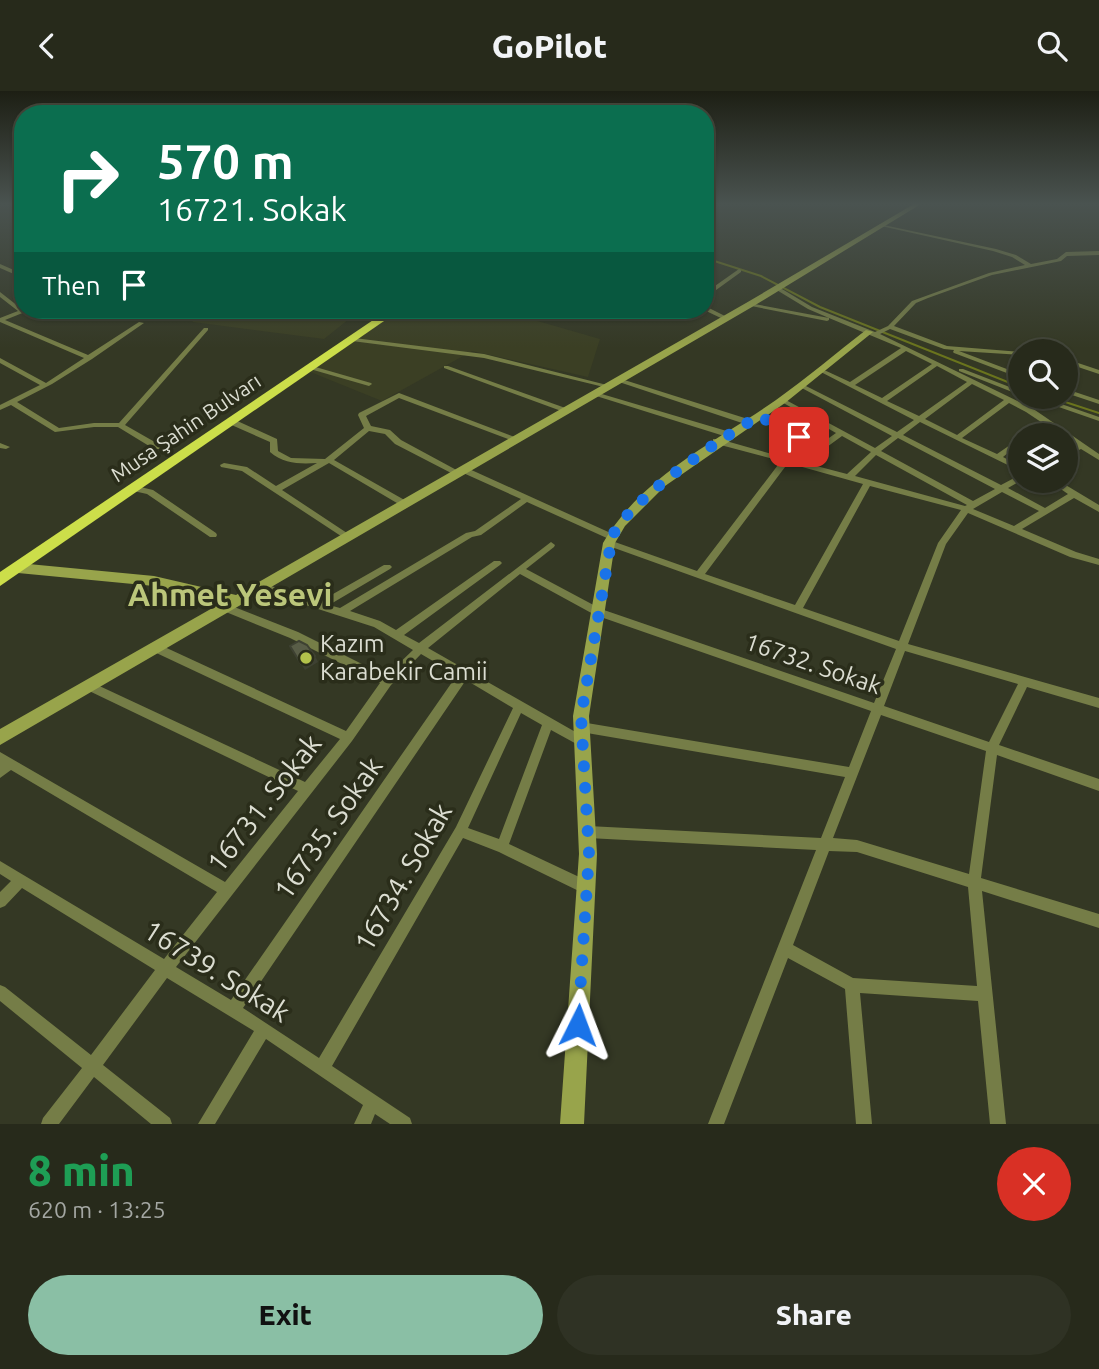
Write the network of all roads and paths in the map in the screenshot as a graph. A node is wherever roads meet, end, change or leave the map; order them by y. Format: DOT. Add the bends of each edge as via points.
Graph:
graph roads {
  1 [pos="835,252"];
  2 [pos="1001,252"];
  3 [pos="1099,253"];
  4 [pos="1030,266"];
  5 [pos="739,271"];
  6 [pos="714,286"];
  7 [pos="777,287"];
  8 [pos="749,305"];
  9 [pos="714,312"];
  10 [pos="828,316"];
  11 [pos="725,318"];
  12 [pos="367,319"];
  13 [pos="382,319"];
  14 [pos="0,320"];
  15 [pos="141,323"];
  16 [pos="206,328"];
  17 [pos="880,330"];
  18 [pos="354,339"];
  19 [pos="906,348"];
  20 [pos="946,348"];
  21 [pos="1008,352"];
  22 [pos="90,358"];
  23 [pos="0,360"];
  24 [pos="936,364"];
  25 [pos="1078,365"];
  26 [pos="446,367"];
  27 [pos="312,368"];
  28 [pos="820,370"];
  29 [pos="1008,371"];
  30 [pos="1099,372"];
  31 [pos="971,382"];
  32 [pos="613,383"];
  33 [pos="369,384"];
  34 [pos="45,385"];
  35 [pos="800,385"];
  36 [pos="850,385"];
  37 [pos="1008,388"];
  38 [pos="595,394"];
  39 [pos="1078,395"];
  40 [pos="782,400"];
  41 [pos="1007,400"];
  42 [pos="882,401"];
  43 [pos="10,402"];
  44 [pos="1099,402"];
  45 [pos="0,408"];
  46 [pos="1071,409"];
  47 [pos="567,410"];
  48 [pos="1099,418"];
  49 [pos="754,419"];
  50 [pos="920,419"];
  51 [pos="230,421"];
  52 [pos="1047,421"];
  53 [pos="1044,423"];
  54 [pos="121,425"];
  55 [pos="368,428"];
  56 [pos="842,432"];
  57 [pos="899,434"];
  58 [pos="722,438"];
  59 [pos="957,438"];
  60 [pos="516,439"];
  61 [pos="1082,445"];
  62 [pos="157,447"];
  63 [pos="818,447"];
  64 [pos="1078,447"];
  65 [pos="1008,449"];
  66 [pos="876,451"];
  67 [pos="998,457"];
  68 [pos="1099,458"];
  69 [pos="327,460"];
  70 [pos="786,460"];
  71 [pos="1008,462"];
  72 [pos="799,463"];
  73 [pos="224,465"];
  74 [pos="461,471"];
  75 [pos="849,477"];
  76 [pos="868,482"];
  77 [pos="1008,484"];
  78 [pos="1002,487"];
  79 [pos="132,488"];
  80 [pos="278,489"];
  81 [pos="1074,494"];
  82 [pos="526,499"];
  83 [pos="405,503"];
  84 [pos="969,506"];
  85 [pos="1099,509"];
  86 [pos="1045,511"];
  87 [pos="1014,530"];
  88 [pos="213,535"];
  89 [pos="346,537"];
  90 [pos="611,540"];
  91 [pos="551,545"];
  92 [pos="1099,562"];
  93 [pos="497,563"];
  94 [pos="0,567"];
  95 [pos="387,567"];
  96 [pos="18,568"];
  97 [pos="520,570"];
  98 [pos="700,574"];
  99 [pos="0,580"];
  100 [pos="262,586"];
  101 [pos="230,604"];
  102 [pos="318,606"];
  103 [pos="798,608"];
  104 [pos="343,611"];
  105 [pos="598,612"];
  106 [pos="398,634"];
  107 [pos="901,645"];
  108 [pos="154,647"];
  109 [pos="421,648"];
  110 [pos="464,674"];
  111 [pos="1025,681"];
  112 [pos="387,682"];
  113 [pos="89,686"];
  114 [pos="1099,703"];
  115 [pos="519,706"];
  116 [pos="876,708"];
  117 [pos="548,723"];
  118 [pos="581,735"];
  119 [pos="348,737"];
  120 [pos="0,738"];
  121 [pos="992,748"];
  122 [pos="3,764"];
  123 [pos="851,773"];
  124 [pos="1099,785"];
  125 [pos="306,789"];
  126 [pos="460,831"];
  127 [pos="589,832"];
  128 [pos="824,844"];
  129 [pos="502,847"];
  130 [pos="0,866"];
  131 [pos="21,880"];
  132 [pos="974,882"];
  133 [pos="587,888"];
  134 [pos="226,890"];
  135 [pos="0,901"];
  136 [pos="1099,921"];
  137 [pos="784,948"];
  138 [pos="164,969"];
  139 [pos="852,985"];
  140 [pos="0,992"];
  141 [pos="985,993"];
  142 [pos="233,1010"];
  143 [pos="264,1029"];
  144 [pos="92,1068"];
  145 [pos="322,1068"];
  146 [pos="372,1104"];
  147 [pos="49,1124"];
  148 [pos="164,1124"];
  149 [pos="206,1124"];
  150 [pos="362,1124"];
  151 [pos="404,1124"];
  152 [pos="572,1124"];
  153 [pos="716,1124"];
  154 [pos="864,1124"];
  155 [pos="998,1124"];
  1 -- 7 [label="main road"];
  2 -- 4 [label="street"];
  3 -- 4 [label="street" via="1066,254"];
  4 -- 17 [label="street" via="981,277 918,300"];
  5 -- 6 [label="street"];
  7 -- 8 [label="main road"];
  7 -- 10 [label="street"];
  8 -- 10 [label="street" via="827,320"];
  8 -- 11 [label="main road"];
  9 -- 11 [label="street"];
  10 -- 17 [label="street"];
  11 -- 32 [label="main road"];
  12 -- 94 [label="highway, Musa Şahin Bulvarı"];
  13 -- 18 [label="highway, Musa Şahin Bulvarı"];
  14 -- 22 [label="street"];
  15 -- 22 [label="street"];
  16 -- 54 [label="street"];
  17 -- 19 [label="street"];
  17 -- 20 [label="street"];
  17 -- 28 [label="main road"];
  18 -- 27 [label="highway, Musa Şahin Bulvarı"];
  18 -- 32 [label="street" via="484,356"];
  19 -- 24 [label="street"];
  19 -- 36 [label="street"];
  19 -- 37 [label="street"];
  20 -- 21 [label="street"];
  20 -- 29 [label="street"];
  22 -- 34 [label="street"];
  23 -- 34 [label="street"];
  24 -- 31 [label="street"];
  24 -- 42 [label="street"];
  25 -- 30 [label="street"];
  26 -- 47 [label="street"];
  27 -- 33 [label="street"];
  27 -- 51 [label="highway, Musa Şahin Bulvarı"];
  28 -- 35 [label="main road"];
  28 -- 36 [label="street"];
  31 -- 41 [label="street"];
  31 -- 50 [label="street"];
  32 -- 38 [label="main road"];
  32 -- 49 [label="street"];
  34 -- 43 [label="street"];
  35 -- 40 [label="main road"];
  35 -- 57 [label="street"];
  36 -- 42 [label="street"];
  38 -- 47 [label="main road"];
  38 -- 58 [label="street"];
  39 -- 44 [label="street"];
  40 -- 49 [label="main road"];
  40 -- 56 [label="street"];
  41 -- 52 [label="street"];
  41 -- 59 [label="street"];
  42 -- 50 [label="street"];
  43 -- 45 [label="street"];
  43 -- 54 [label="street" via="55,429"];
  46 -- 48 [label="street"];
  47 -- 60 [label="main road"];
  49 -- 58 [label="main road"];
  49 -- 63 [label="street"];
  50 -- 57 [label="street"];
  50 -- 59 [label="street"];
  51 -- 69 [label="street" via="274,441 274,452 284,460"];
  51 -- 79 [label="highway, Musa Şahin Bulvarı"];
  52 -- 53 [label="street"];
  52 -- 61 [label="street"];
  54 -- 62 [label="street"];
  55 -- 60 [label="street" via="362,415 399,395"];
  55 -- 69 [label="street"];
  55 -- 74 [label="street" via="387,432 398,442"];
  56 -- 63 [label="street"];
  56 -- 66 [label="street"];
  57 -- 66 [label="street"];
  57 -- 78 [label="street"];
  58 -- 70 [label="street"];
  58 -- 90 [label="main road" via="645,499 621,522"];
  59 -- 67 [label="street"];
  60 -- 74 [label="main road"];
  61 -- 64 [label="street"];
  61 -- 68 [label="street"];
  63 -- 72 [label="street"];
  65 -- 67 [label="street"];
  66 -- 75 [label="street"];
  66 -- 84 [label="street"];
  67 -- 71 [label="street"];
  69 -- 80 [label="street"];
  69 -- 83 [label="street"];
  70 -- 72 [label="street"];
  70 -- 98 [label="street"];
  72 -- 75 [label="street"];
  73 -- 80 [label="street" via="244,469"];
  74 -- 82 [label="street"];
  74 -- 83 [label="main road"];
  75 -- 76 [label="street"];
  76 -- 84 [label="street"];
  76 -- 103 [label="street"];
  77 -- 78 [label="street"];
  78 -- 84 [label="street"];
  78 -- 86 [label="street"];
  79 -- 88 [label="street" via="150,492"];
  79 -- 96 [label="highway, Musa Şahin Bulvarı"];
  80 -- 89 [label="street"];
  81 -- 85 [label="street"];
  81 -- 86 [label="street"];
  82 -- 90 [label="street"];
  82 -- 104 [label="street" via="478,533"];
  83 -- 89 [label="main road"];
  84 -- 87 [label="street"];
  84 -- 107 [label="street" via="942,543"];
  86 -- 87 [label="street"];
  87 -- 92 [label="street"];
  89 -- 100 [label="main road"];
  90 -- 98 [label="street"];
  90 -- 105 [label="main road"];
  91 -- 97 [label="street, 16731. Sokak"];
  93 -- 106 [label="street"];
  95 -- 102 [label="street"];
  96 -- 99 [label="highway, Musa Şahin Bulvarı"];
  96 -- 101 [label="main road" via="154,581"];
  97 -- 105 [label="street, 16732. Sokak"];
  97 -- 109 [label="street, 16731. Sokak"];
  98 -- 103 [label="street"];
  100 -- 101 [label="main road"];
  100 -- 102 [label="street"];
  101 -- 108 [label="main road"];
  101 -- 112 [label="street"];
  102 -- 104 [label="street"];
  103 -- 107 [label="street"];
  104 -- 106 [label="street"];
  105 -- 116 [label="street, 16732. Sokak"];
  105 -- 118 [label="main road"];
  106 -- 109 [label="street"];
  107 -- 111 [label="street"];
  107 -- 116 [label="street"];
  108 -- 113 [label="main road"];
  108 -- 119 [label="street"];
  109 -- 110 [label="street"];
  109 -- 112 [label="street, 16731. Sokak"];
  110 -- 115 [label="street"];
  110 -- 142 [label="street, 16735. Sokak"];
  111 -- 114 [label="street"];
  111 -- 121 [label="street"];
  112 -- 119 [label="street, 16731. Sokak"];
  113 -- 120 [label="main road"];
  113 -- 125 [label="street"];
  115 -- 117 [label="street"];
  115 -- 126 [label="street, 16734. Sokak"];
  116 -- 121 [label="street, 16732. Sokak"];
  116 -- 123 [label="street"];
  117 -- 118 [label="street"];
  117 -- 129 [label="street"];
  118 -- 123 [label="street"];
  118 -- 127 [label="main road"];
  119 -- 125 [label="street, 16731. Sokak"];
  121 -- 124 [label="street, 16732. Sokak"];
  121 -- 132 [label="street"];
  122 -- 134 [label="street"];
  123 -- 128 [label="street"];
  125 -- 134 [label="street, 16731. Sokak"];
  126 -- 129 [label="street"];
  126 -- 145 [label="street, 16734. Sokak"];
  127 -- 128 [label="street"];
  127 -- 133 [label="main road"];
  128 -- 132 [label="street" via="857,846"];
  128 -- 137 [label="street"];
  129 -- 133 [label="street"];
  130 -- 131 [label="street, 16739. Sokak"];
  131 -- 135 [label="street"];
  131 -- 138 [label="street, 16739. Sokak"];
  132 -- 136 [label="street"];
  132 -- 141 [label="street"];
  133 -- 152 [label="main road"];
  134 -- 138 [label="street, 16731. Sokak"];
  137 -- 139 [label="street"];
  137 -- 153 [label="street"];
  138 -- 142 [label="street, 16739. Sokak"];
  138 -- 144 [label="street, 16731. Sokak"];
  139 -- 141 [label="street"];
  139 -- 154 [label="street"];
  140 -- 144 [label="street"];
  141 -- 155 [label="street"];
  142 -- 143 [label="street, 16739. Sokak"];
  143 -- 145 [label="street, 16739. Sokak"];
  143 -- 149 [label="street"];
  144 -- 147 [label="street, 16731. Sokak"];
  144 -- 148 [label="street"];
  145 -- 146 [label="street, 16739. Sokak"];
  146 -- 150 [label="street"];
  146 -- 151 [label="street, 16739. Sokak"];
}
